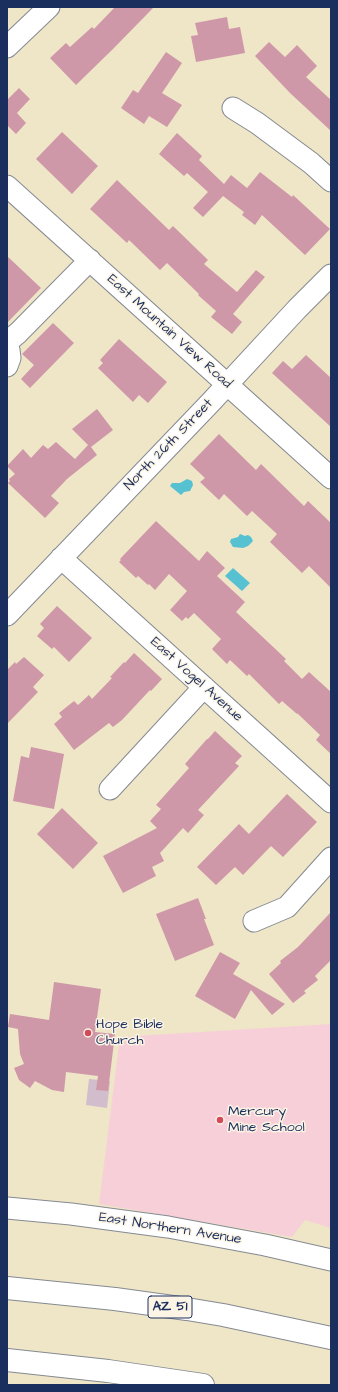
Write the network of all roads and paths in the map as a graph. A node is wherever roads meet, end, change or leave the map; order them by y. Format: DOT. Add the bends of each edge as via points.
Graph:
graph roads {
  1 [pos="49,7"];
  2 [pos="7,47"];
  3 [pos="233,108"];
  4 [pos="331,182"];
  5 [pos="7,186"];
  6 [pos="90,260"];
  7 [pos="331,275"];
  8 [pos="7,342"];
  9 [pos="7,346"];
  10 [pos="7,366"];
  11 [pos="228,384"];
  12 [pos="331,478"];
  13 [pos="61,558"];
  14 [pos="7,615"];
  15 [pos="204,687"];
  16 [pos="110,789"];
  17 [pos="331,802"];
  18 [pos="331,858"];
  19 [pos="254,921"];
  20 [pos="7,1208"];
  21 [pos="331,1260"];
  22 [pos="7,1288"];
  23 [pos="331,1338"];
  24 [pos="7,1360"];
  25 [pos="203,1385"];
  1 -- 2 [label="street"];
  3 -- 4 [label="street" via="257,122"];
  5 -- 6 [label="street, East Mountain View Road"];
  6 -- 8 [label="street"];
  6 -- 11 [label="street, East Mountain View Road"];
  7 -- 11 [label="street, North 26th Street"];
  9 -- 10 [label="street" via="10,358"];
  11 -- 12 [label="street, East Mountain View Road"];
  11 -- 13 [label="street, North 26th Street"];
  13 -- 14 [label="street, North 26th Street"];
  13 -- 15 [label="street, East Vogel Avenue"];
  15 -- 16 [label="street"];
  15 -- 17 [label="street, East Vogel Avenue"];
  18 -- 19 [label="street" via="287,907"];
  20 -- 21 [label="street, East Northern Avenue" via="168,1227"];
  22 -- 23 [label="highway, AZ 51" via="115,1298 180,1308"];
  24 -- 25 [label="highway"];
}
